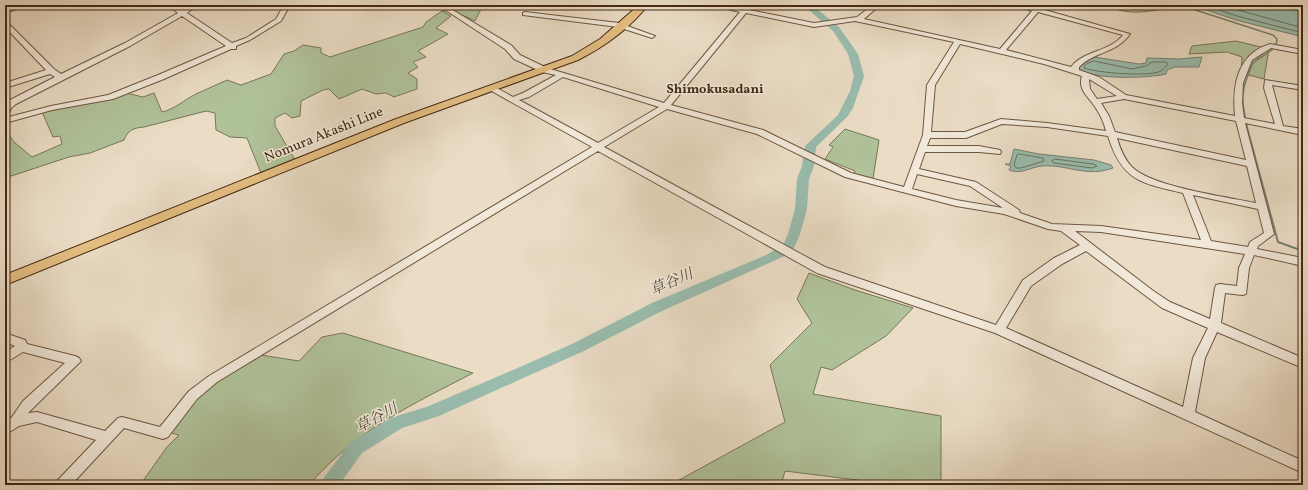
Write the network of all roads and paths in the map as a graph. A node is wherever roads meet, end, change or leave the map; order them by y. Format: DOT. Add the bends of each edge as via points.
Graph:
graph roads {
  1 [pos="25,5"];
  2 [pos="171,5"];
  3 [pos="194,5"];
  4 [pos="287,5"];
  5 [pos="434,5"];
  6 [pos="644,5"];
  7 [pos="714,5"];
  8 [pos="877,5"];
  9 [pos="1018,5"];
  10 [pos="1039,7"];
  11 [pos="747,8"];
  12 [pos="5,11"];
  13 [pos="183,13"];
  14 [pos="525,14"];
  15 [pos="859,19"];
  16 [pos="5,23"];
  17 [pos="622,27"];
  18 [pos="652,36"];
  19 [pos="958,41"];
  20 [pos="233,47"];
  21 [pos="1001,52"];
  22 [pos="1303,52"];
  23 [pos="545,70"];
  24 [pos="51,71"];
  25 [pos="1076,71"];
  26 [pos="562,74"];
  27 [pos="1086,75"];
  28 [pos="61,78"];
  29 [pos="5,86"];
  30 [pos="1303,88"];
  31 [pos="492,89"];
  32 [pos="1124,97"];
  33 [pos="513,100"];
  34 [pos="1095,101"];
  35 [pos="666,106"];
  36 [pos="5,113"];
  37 [pos="1240,120"];
  38 [pos="5,121"];
  39 [pos="1280,128"];
  40 [pos="1303,132"];
  41 [pos="1112,134"];
  42 [pos="927,136"];
  43 [pos="598,148"];
  44 [pos="924,149"];
  45 [pos="997,152"];
  46 [pos="1251,164"];
  47 [pos="915,171"];
  48 [pos="907,191"];
  49 [pos="1187,191"];
  50 [pos="1261,207"];
  51 [pos="1021,216"];
  52 [pos="1064,228"];
  53 [pos="1207,244"];
  54 [pos="1087,246"];
  55 [pos="1251,251"];
  56 [pos="1303,262"];
  57 [pos="5,280"];
  58 [pos="1215,325"];
  59 [pos="999,330"];
  60 [pos="5,337"];
  61 [pos="22,347"];
  62 [pos="5,358"];
  63 [pos="1303,363"];
  64 [pos="1188,416"];
  65 [pos="16,421"];
  66 [pos="5,429"];
  67 [pos="107,437"];
  68 [pos="1303,467"];
  69 [pos="62,485"];
  1 -- 12 [label="street"];
  2 -- 13 [label="street"];
  3 -- 13 [label="street"];
  4 -- 20 [label="street" via="279,20"];
  5 -- 23 [label="street" via="449,10 508,47 517,57"];
  6 -- 17 [label="main road, Nomura Akashi Line"];
  7 -- 11 [label="street"];
  8 -- 15 [label="street"];
  9 -- 10 [label="street"];
  10 -- 21 [label="street"];
  10 -- 25 [label="street" via="1126,34 1114,47 1079,62 1075,67"];
  11 -- 15 [label="street" via="814,25"];
  11 -- 35 [label="street"];
  13 -- 20 [label="street"];
  13 -- 28 [label="street"];
  14 -- 17 [label="street"];
  15 -- 19 [label="street"];
  16 -- 24 [label="street"];
  17 -- 18 [label="street"];
  17 -- 23 [label="main road, Nomura Akashi Line" via="591,51"];
  19 -- 21 [label="street"];
  19 -- 42 [label="street" via="931,85"];
  20 -- 38 [label="street" via="115,95 51,108"];
  21 -- 25 [label="street"];
  22 -- 37 [label="street" via="1270,46 1249,59 1239,83"];
  23 -- 26 [label="street"];
  23 -- 31 [label="main road, Nomura Akashi Line"];
  24 -- 28 [label="street"];
  24 -- 29 [label="street"];
  25 -- 27 [label="street"];
  26 -- 33 [label="street"];
  26 -- 35 [label="street"];
  27 -- 32 [label="street"];
  27 -- 34 [label="street" via="1083,81 1084,88"];
  28 -- 36 [label="street" via="13,102"];
  30 -- 39 [label="street" via="1268,82"];
  31 -- 33 [label="street"];
  31 -- 57 [label="main road, Nomura Akashi Line" via="400,121"];
  32 -- 34 [label="street"];
  32 -- 37 [label="street"];
  33 -- 43 [label="street"];
  34 -- 41 [label="street" via="1102,109"];
  35 -- 43 [label="street"];
  35 -- 48 [label="street" via="760,132 848,175"];
  37 -- 39 [label="street"];
  37 -- 46 [label="street"];
  39 -- 40 [label="street"];
  41 -- 42 [label="street" via="1001,120 966,135"];
  41 -- 46 [label="street"];
  41 -- 49 [label="street" via="1120,158 1138,176 1150,182"];
  42 -- 44 [label="street"];
  43 -- 59 [label="street" via="821,270"];
  43 -- 67 [label="street" via="213,379 193,396 163,434 122,422"];
  44 -- 45 [label="street" via="979,149"];
  44 -- 47 [label="street"];
  46 -- 50 [label="street"];
  47 -- 48 [label="street"];
  47 -- 51 [label="street" via="973,184"];
  48 -- 51 [label="street"];
  49 -- 50 [label="street"];
  49 -- 53 [label="street" via="1193,213"];
  50 -- 55 [label="street" via="1268,234 1254,244"];
  51 -- 52 [label="street" via="1051,227"];
  52 -- 53 [label="street" via="1101,229"];
  52 -- 54 [label="street"];
  53 -- 55 [label="street"];
  54 -- 58 [label="street" via="1166,305"];
  54 -- 59 [label="street" via="1058,261 1027,284"];
  55 -- 56 [label="street"];
  55 -- 58 [label="street" via="1244,268 1242,291 1220,288"];
  58 -- 63 [label="street"];
  58 -- 64 [label="street" via="1199,358"];
  59 -- 64 [label="street"];
  60 -- 61 [label="street" via="21,343"];
  61 -- 62 [label="street"];
  61 -- 65 [label="street" via="75,361 27,405"];
  64 -- 68 [label="street"];
  65 -- 66 [label="street"];
  65 -- 67 [label="street" via="37,417"];
  67 -- 69 [label="street"];
}
